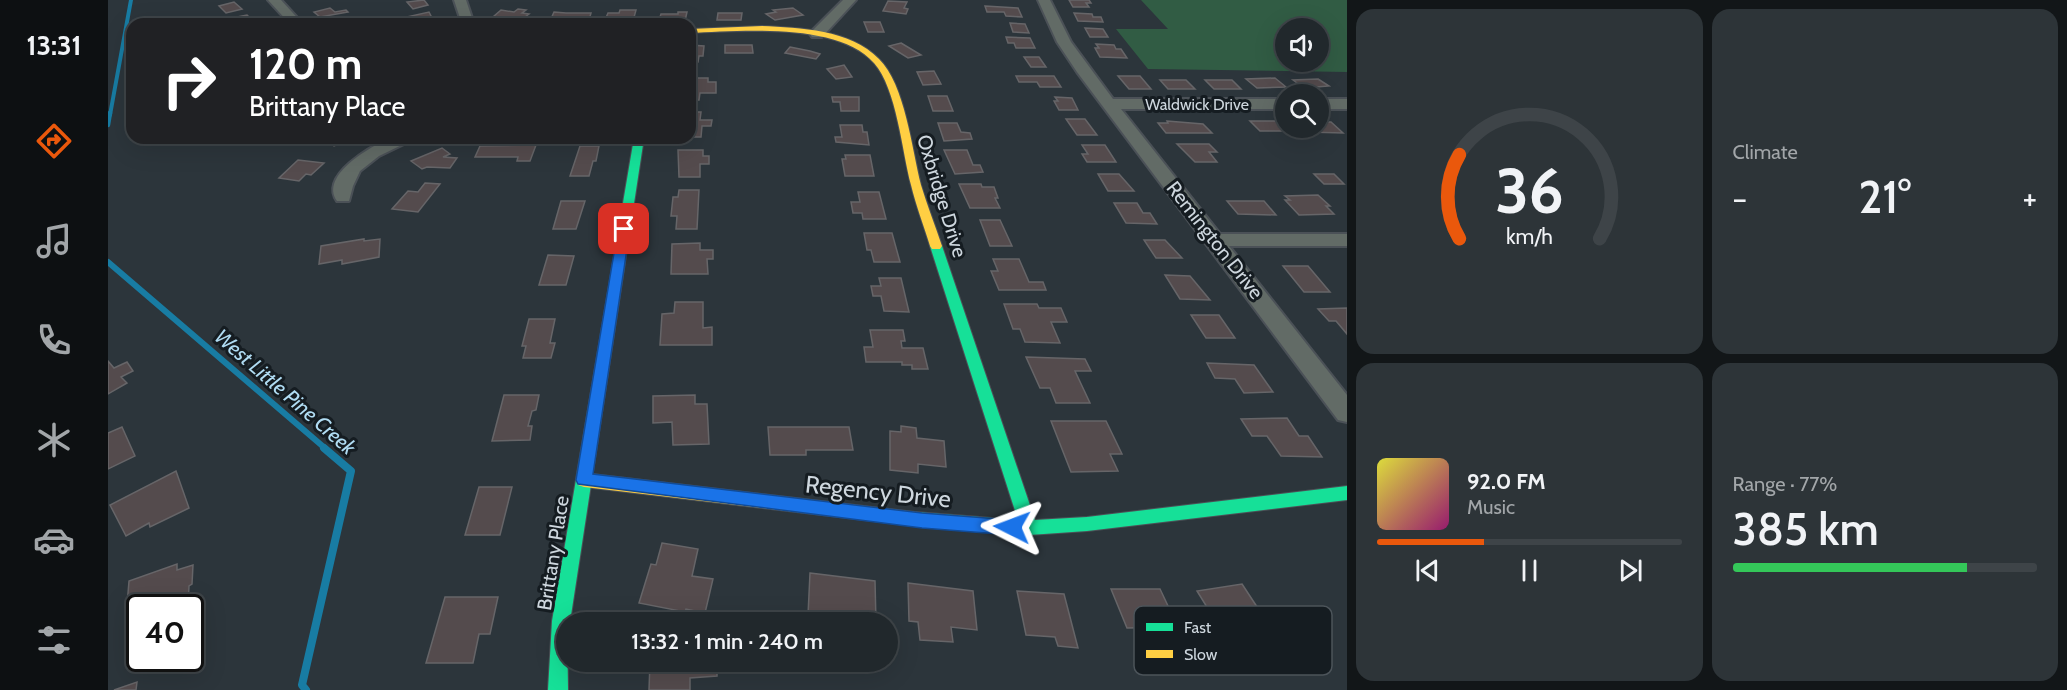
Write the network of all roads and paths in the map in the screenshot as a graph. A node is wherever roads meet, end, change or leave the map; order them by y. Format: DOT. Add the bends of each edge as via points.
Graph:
graph roads {
  1 [pos="274,0"];
  2 [pos="460,0"];
  3 [pos="850,0"];
  4 [pos="1044,0"];
  5 [pos="291,18"];
  6 [pos="466,18"];
  7 [pos="696,30"];
  8 [pos="817,34"];
  9 [pos="1109,104"];
  10 [pos="1275,104"];
  11 [pos="1329,104"];
  12 [pos="1347,104"];
  13 [pos="390,144"];
  14 [pos="638,144"];
  15 [pos="343,197"];
  16 [pos="1215,240"];
  17 [pos="1347,240"];
  18 [pos="1347,412"];
  19 [pos="584,480"];
  20 [pos="1347,493"];
  21 [pos="1029,528"];
  22 [pos="558,690"];
  1 -- 5 [label="street"];
  2 -- 6 [label="street"];
  3 -- 8 [label="street"];
  4 -- 9 [label="street, Remington Drive" via="1064,42"];
  7 -- 8 [label="street, Oxbridge Drive"];
  8 -- 21 [label="street, Oxbridge Drive" via="861,48 875,57 887,73 917,188"];
  9 -- 10 [label="street, Waldwick Drive"];
  9 -- 16 [label="street, Remington Drive"];
  11 -- 12 [label="street"];
  13 -- 15 [label="street" via="358,164 345,178"];
  14 -- 19 [label="street, Brittany Place"];
  16 -- 17 [label="street"];
  16 -- 18 [label="street, Remington Drive"];
  19 -- 21 [label="street, Regency Drive" via="922,520"];
  19 -- 22 [label="street, Brittany Place" via="561,621"];
  20 -- 21 [label="street, Regency Drive"];
}
